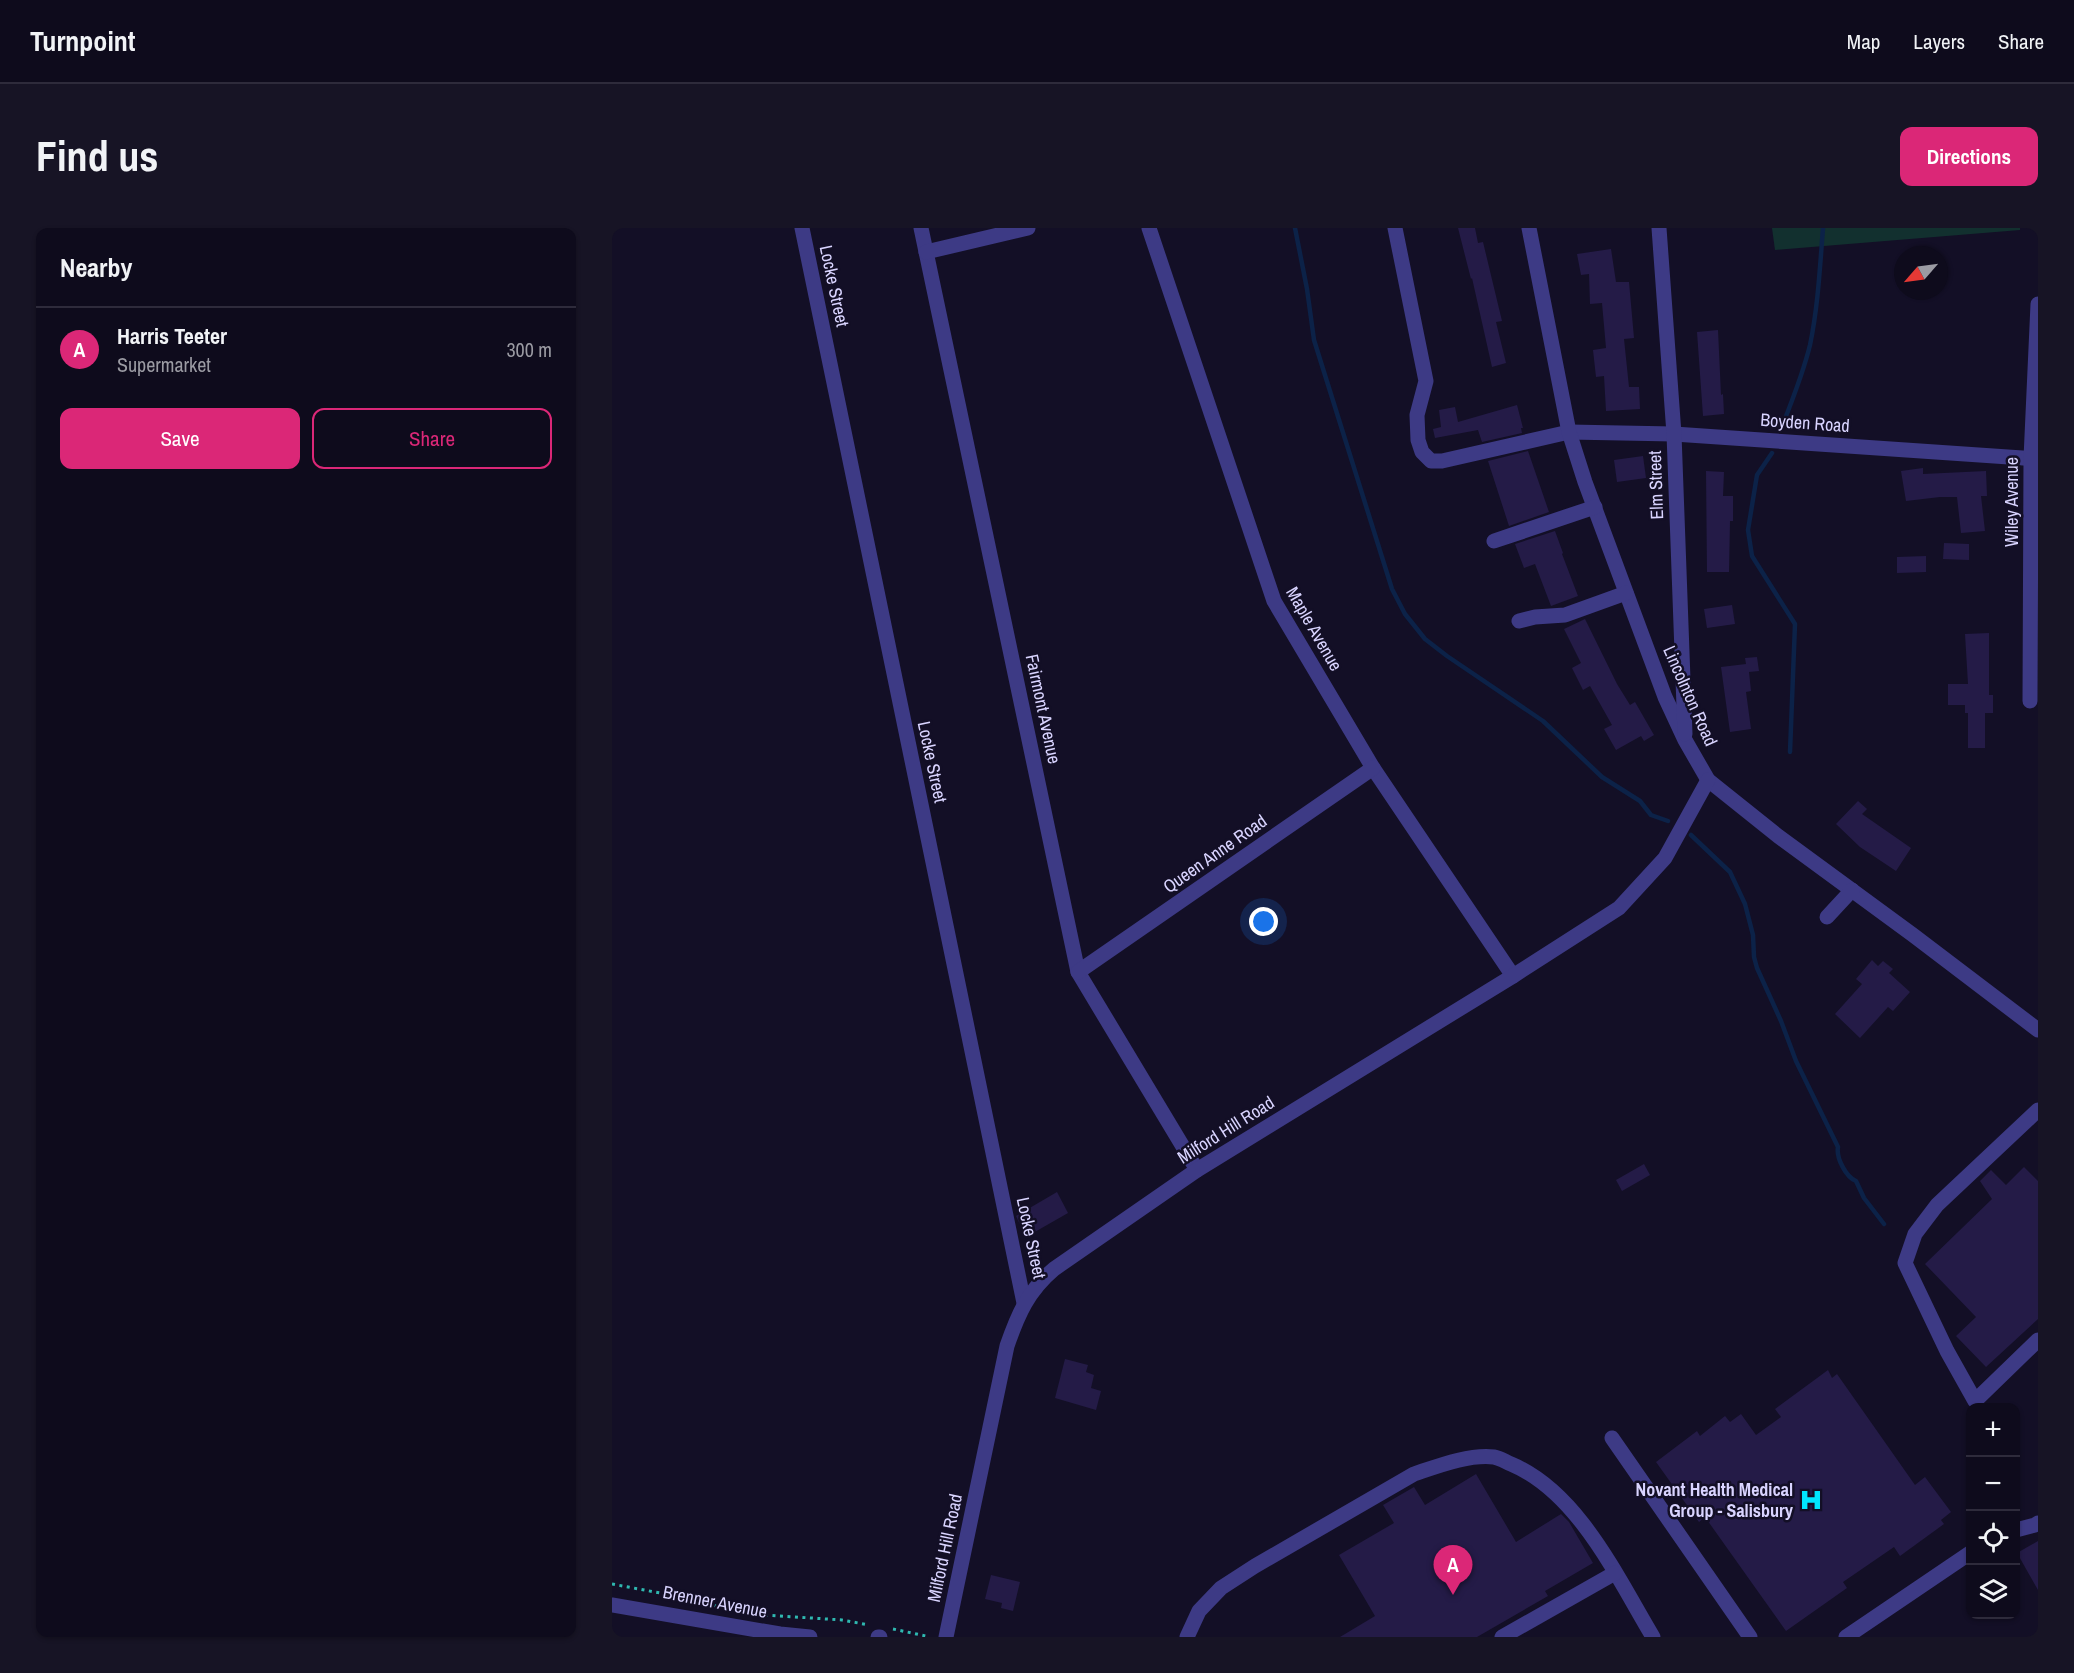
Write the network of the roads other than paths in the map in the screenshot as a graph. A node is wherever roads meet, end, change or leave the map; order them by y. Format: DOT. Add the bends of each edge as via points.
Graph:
graph roads {
  1 [pos="802,228"];
  2 [pos="921,228"];
  3 [pos="1028,228"];
  4 [pos="1149,228"];
  5 [pos="1395,228"];
  6 [pos="1529,228"];
  7 [pos="1659,228"];
  8 [pos="926,252"];
  9 [pos="2038,304"];
  10 [pos="1569,432"];
  11 [pos="1674,434"];
  12 [pos="2035,459"];
  13 [pos="1595,507"];
  14 [pos="1494,542"];
  15 [pos="1626,592"];
  16 [pos="1519,621"];
  17 [pos="2030,701"];
  18 [pos="1685,740"];
  19 [pos="1373,768"];
  20 [pos="1708,780"];
  21 [pos="1852,890"];
  22 [pos="1827,917"];
  23 [pos="1078,972"];
  24 [pos="1513,976"];
  25 [pos="2038,1030"];
  26 [pos="2038,1110"];
  27 [pos="1197,1170"];
  28 [pos="1024,1303"];
  29 [pos="2038,1340"];
  30 [pos="1612,1438"];
  31 [pos="2038,1522"];
  32 [pos="2020,1529"];
  33 [pos="1966,1556"];
  34 [pos="1615,1573"];
  35 [pos="612,1605"];
  36 [pos="810,1637"];
  37 [pos="946,1637"];
  38 [pos="1187,1637"];
  39 [pos="1502,1637"];
  40 [pos="1653,1637"];
  41 [pos="1750,1637"];
  42 [pos="1846,1637"];
  1 -- 28 [label="street, Locke Street"];
  2 -- 8 [label="street, Fairmont Avenue"];
  3 -- 8 [label="street"];
  4 -- 19 [label="street, Maple Avenue" via="1274,601"];
  5 -- 10 [label="street, Boyden Road" via="1426,381 1417,415 1422,452 1431,461 1442,461"];
  6 -- 10 [label="street, Lincolnton Road"];
  7 -- 11 [label="street, Elm Street"];
  8 -- 23 [label="street, Fairmont Avenue"];
  9 -- 12 [label="street, Wiley Avenue"];
  10 -- 11 [label="street, Boyden Road"];
  10 -- 13 [label="street, Lincolnton Road"];
  11 -- 12 [label="street, Boyden Road"];
  11 -- 18 [label="street, Elm Street"];
  12 -- 17 [label="street, Wiley Avenue"];
  13 -- 14 [label="street"];
  13 -- 15 [label="street, Lincolnton Road"];
  15 -- 16 [label="street" via="1565,615"];
  15 -- 18 [label="street, Lincolnton Road"];
  18 -- 20 [label="street, Lincolnton Road"];
  19 -- 23 [label="street, Queen Anne Road"];
  19 -- 24 [label="street, Maple Avenue"];
  20 -- 21 [label="street, Lincolnton Road"];
  20 -- 24 [label="street, Milford Hill Road" via="1665,858 1619,908"];
  21 -- 22 [label="street"];
  21 -- 25 [label="street, Lincolnton Road"];
  23 -- 27 [label="street, Fairmont Avenue"];
  24 -- 27 [label="street, Milford Hill Road"];
  26 -- 29 [label="street" via="1937,1205 1915,1234 1905,1263 1975,1401"];
  27 -- 28 [label="street, Milford Hill Road" via="1054,1269 1037,1283"];
  28 -- 37 [label="street, Milford Hill Road" via="1007,1346"];
  30 -- 41 [label="street"];
  31 -- 32 [label="street"];
  33 -- 42 [label="street"];
  34 -- 38 [label="street" via="1578,1516 1550,1486 1495,1457 1468,1459 1414,1474 1255,1566 1221,1588 1199,1611"];
  34 -- 39 [label="street"];
  34 -- 40 [label="street"];
  35 -- 36 [label="street, Brenner Avenue"];
}
